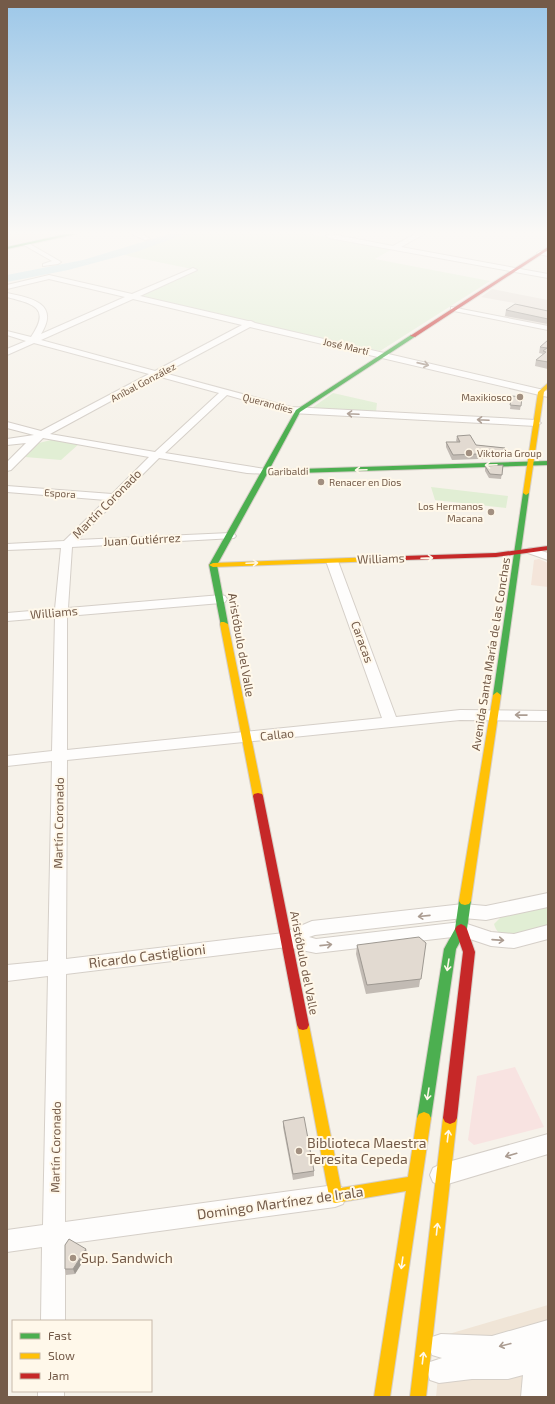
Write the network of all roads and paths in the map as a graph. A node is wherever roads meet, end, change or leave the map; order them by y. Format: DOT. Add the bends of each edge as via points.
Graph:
graph roads {
  1 [pos="21,300"];
  2 [pos="125,300"];
  3 [pos="148,300"];
  4 [pos="469,300"];
  5 [pos="454,309"];
  6 [pos="251,324"];
  7 [pos="548,328"];
  8 [pos="7,333"];
  9 [pos="33,340"];
  10 [pos="7,352"];
  11 [pos="385,355"];
  12 [pos="159,374"];
  13 [pos="548,385"];
  14 [pos="225,392"];
  15 [pos="544,393"];
  16 [pos="298,411"];
  17 [pos="536,422"];
  18 [pos="7,425"];
  19 [pos="38,437"];
  20 [pos="7,442"];
  21 [pos="156,456"];
  22 [pos="548,463"];
  23 [pos="530,464"];
  24 [pos="7,468"];
  25 [pos="265,472"];
  26 [pos="7,488"];
  27 [pos="113,497"];
  28 [pos="230,536"];
  29 [pos="67,544"];
  30 [pos="7,547"];
  31 [pos="548,548"];
  32 [pos="532,551"];
  33 [pos="518,552"];
  34 [pos="548,557"];
  35 [pos="332,561"];
  36 [pos="213,565"];
  37 [pos="221,599"];
  38 [pos="62,612"];
  39 [pos="7,617"];
  40 [pos="494,715"];
  41 [pos="548,716"];
  42 [pos="391,722"];
  43 [pos="246,738"];
  44 [pos="60,755"];
  45 [pos="7,761"];
  46 [pos="548,900"];
  47 [pos="463,911"];
  48 [pos="461,929"];
  49 [pos="548,932"];
  50 [pos="287,940"];
  51 [pos="58,966"];
  52 [pos="7,972"];
  53 [pos="548,1144"];
  54 [pos="444,1174"];
  55 [pos="414,1183"];
  56 [pos="335,1196"];
  57 [pos="55,1234"];
  58 [pos="7,1241"];
  59 [pos="53,1320"];
  60 [pos="544,1345"];
  61 [pos="441,1346"];
  62 [pos="439,1371"];
  63 [pos="382,1397"];
  64 [pos="418,1397"];
  65 [pos="534,1397"];
  1 -- 9 [label="street" via="34,304 43,312 44,318"];
  2 -- 9 [label="street"];
  3 -- 6 [label="street, José Martí"];
  4 -- 5 [label="street"];
  5 -- 7 [label="street"];
  5 -- 11 [label="street"];
  6 -- 11 [label="street, José Martí"];
  6 -- 12 [label="street, Aníbal González"];
  8 -- 9 [label="street, Querandíes"];
  9 -- 10 [label="street"];
  9 -- 12 [label="street, Querandíes"];
  11 -- 15 [label="street, José Martí, one-way"];
  11 -- 16 [label="street"];
  12 -- 14 [label="street, Querandíes"];
  12 -- 19 [label="street, Aníbal González"];
  13 -- 15 [label="street"];
  14 -- 16 [label="street, Querandíes"];
  14 -- 21 [label="street, Martín Coronado"];
  15 -- 17 [label="street, Avenida Santa María de las Conchas"];
  17 -- 16 [label="street, Querandíes, one-way"];
  16 -- 25 [label="street"];
  17 -- 23 [label="street, Avenida Santa María de las Conchas"];
  18 -- 19 [label="street"];
  19 -- 20 [label="street, Garibaldi"];
  19 -- 21 [label="street, Garibaldi"];
  19 -- 24 [label="street"];
  21 -- 25 [label="street, Garibaldi"];
  21 -- 27 [label="street, Martín Coronado"];
  22 -- 23 [label="street, Garibaldi"];
  23 -- 25 [label="street, Garibaldi, one-way"];
  23 -- 33 [label="street, Avenida Santa María de las Conchas"];
  25 -- 28 [label="street"];
  26 -- 27 [label="street, Espora"];
  27 -- 29 [label="street, Martín Coronado"];
  28 -- 29 [label="street, Juan Gutiérrez"];
  28 -- 36 [label="street"];
  29 -- 30 [label="street, Juan Gutiérrez"];
  29 -- 38 [label="street, Martín Coronado"];
  31 -- 32 [label="street, Williams"];
  32 -- 33 [label="street, Williams"];
  32 -- 34 [label="street"];
  35 -- 33 [label="street, Williams, one-way"];
  33 -- 40 [label="street, Avenida Santa María de las Conchas"];
  36 -- 35 [label="street, Williams, one-way"];
  35 -- 42 [label="street, Caracas"];
  36 -- 37 [label="street, Aristóbulo del Valle"];
  37 -- 38 [label="street, Williams"];
  37 -- 43 [label="street, Aristóbulo del Valle"];
  38 -- 39 [label="street, Williams"];
  38 -- 44 [label="street, Martín Coronado"];
  41 -- 40 [label="street, Callao, one-way"];
  40 -- 42 [label="street, Callao" via="460,715"];
  40 -- 47 [label="street, Avenida Santa María de las Conchas"];
  42 -- 43 [label="street, Callao"];
  43 -- 44 [label="street, Callao"];
  43 -- 50 [label="street, Aristóbulo del Valle"];
  44 -- 45 [label="street, Callao"];
  44 -- 51 [label="street, Martín Coronado"];
  46 -- 47 [label="street, Ricardo Castiglioni" via="486,913"];
  47 -- 48 [label="street, Avenida Santa María de las Conchas"];
  47 -- 50 [label="street, Ricardo Castiglioni, one-way" via="312,928"];
  48 -- 49 [label="street, Ricardo Castiglioni, one-way" via="491,939 514,941"];
  50 -- 48 [label="street, Ricardo Castiglioni, one-way" via="316,946"];
  54 -- 48 [label="street, Avenida Santa María de las Conchas, one-way" via="469,952"];
  48 -- 55 [label="street, Avenida Santa María de las Conchas, one-way" via="450,949"];
  50 -- 51 [label="street, Ricardo Castiglioni"];
  50 -- 56 [label="street, Aristóbulo del Valle"];
  51 -- 52 [label="street, Ricardo Castiglioni"];
  51 -- 57 [label="street, Martín Coronado"];
  53 -- 54 [label="street, Domingo Martínez de Irala, one-way"];
  54 -- 55 [label="street, Domingo Martínez de Irala"];
  64 -- 54 [label="street, Avenida Santa María de las Conchas, one-way"];
  55 -- 56 [label="street, Domingo Martínez de Irala"];
  55 -- 63 [label="street, Avenida Santa María de las Conchas, one-way"];
  56 -- 57 [label="street, Domingo Martínez de Irala"];
  57 -- 58 [label="street, Domingo Martínez de Irala"];
  57 -- 59 [label="street, Martín Coronado"];
  60 -- 61 [label="street, one-way" via="492,1348"];
  60 -- 62 [label="street" via="508,1367 472,1367"];
  60 -- 65 [label="street" via="535,1370"];
}
